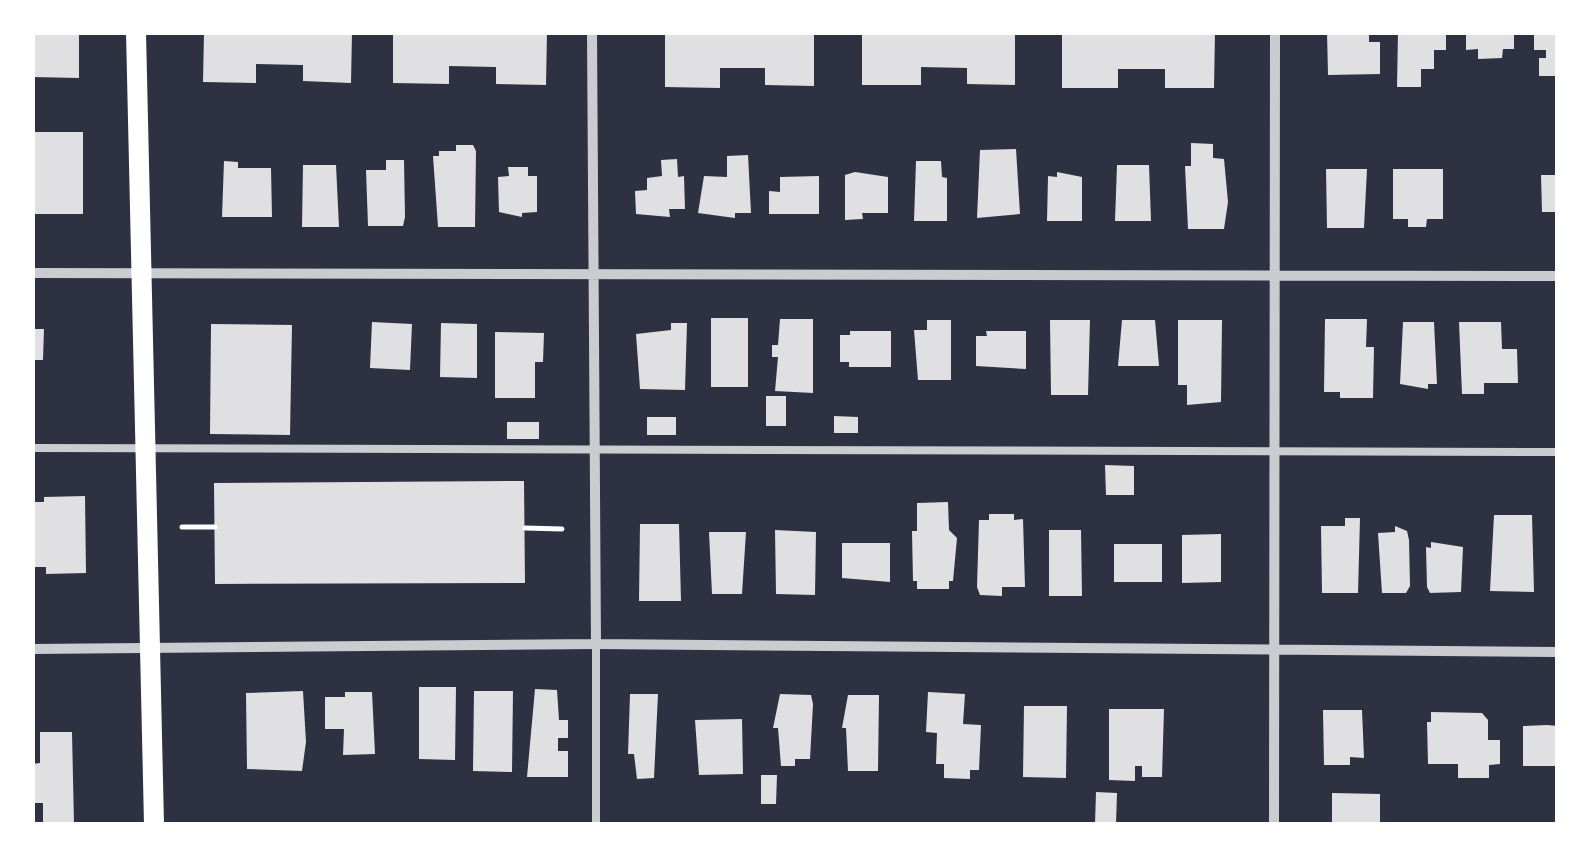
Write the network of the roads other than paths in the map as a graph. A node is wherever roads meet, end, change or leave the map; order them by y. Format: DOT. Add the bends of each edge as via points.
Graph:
graph roads {
  1 [pos="136,32"];
  2 [pos="592,32"];
  3 [pos="1275,32"];
  4 [pos="32,272"];
  5 [pos="142,273"];
  6 [pos="590,274"];
  7 [pos="1275,274"];
  8 [pos="1558,276"];
  9 [pos="32,448"];
  10 [pos="594,449"];
  11 [pos="146,450"];
  12 [pos="1276,450"];
  13 [pos="1558,452"];
  14 [pos="596,644"];
  15 [pos="1276,648"];
  16 [pos="32,649"];
  17 [pos="151,650"];
  18 [pos="1558,652"];
  19 [pos="154,824"];
  20 [pos="596,824"];
  21 [pos="1274,824"];
  1 -- 5 [label="main road"];
  2 -- 6 [label="street"];
  3 -- 7 [label="street"];
  4 -- 5 [label="street"];
  5 -- 6 [label="street"];
  5 -- 11 [label="main road"];
  6 -- 7 [label="street"];
  6 -- 10 [label="street"];
  7 -- 8 [label="street"];
  7 -- 12 [label="street"];
  9 -- 11 [label="lane"];
  10 -- 11 [label="lane"];
  10 -- 12 [label="lane"];
  10 -- 14 [label="street"];
  11 -- 17 [label="main road"];
  12 -- 13 [label="lane"];
  12 -- 15 [label="street"];
  14 -- 15 [label="street"];
  14 -- 17 [label="street"];
  14 -- 20 [label="lane"];
  15 -- 18 [label="street"];
  15 -- 21 [label="street"];
  16 -- 17 [label="street"];
  17 -- 19 [label="main road"];
}
